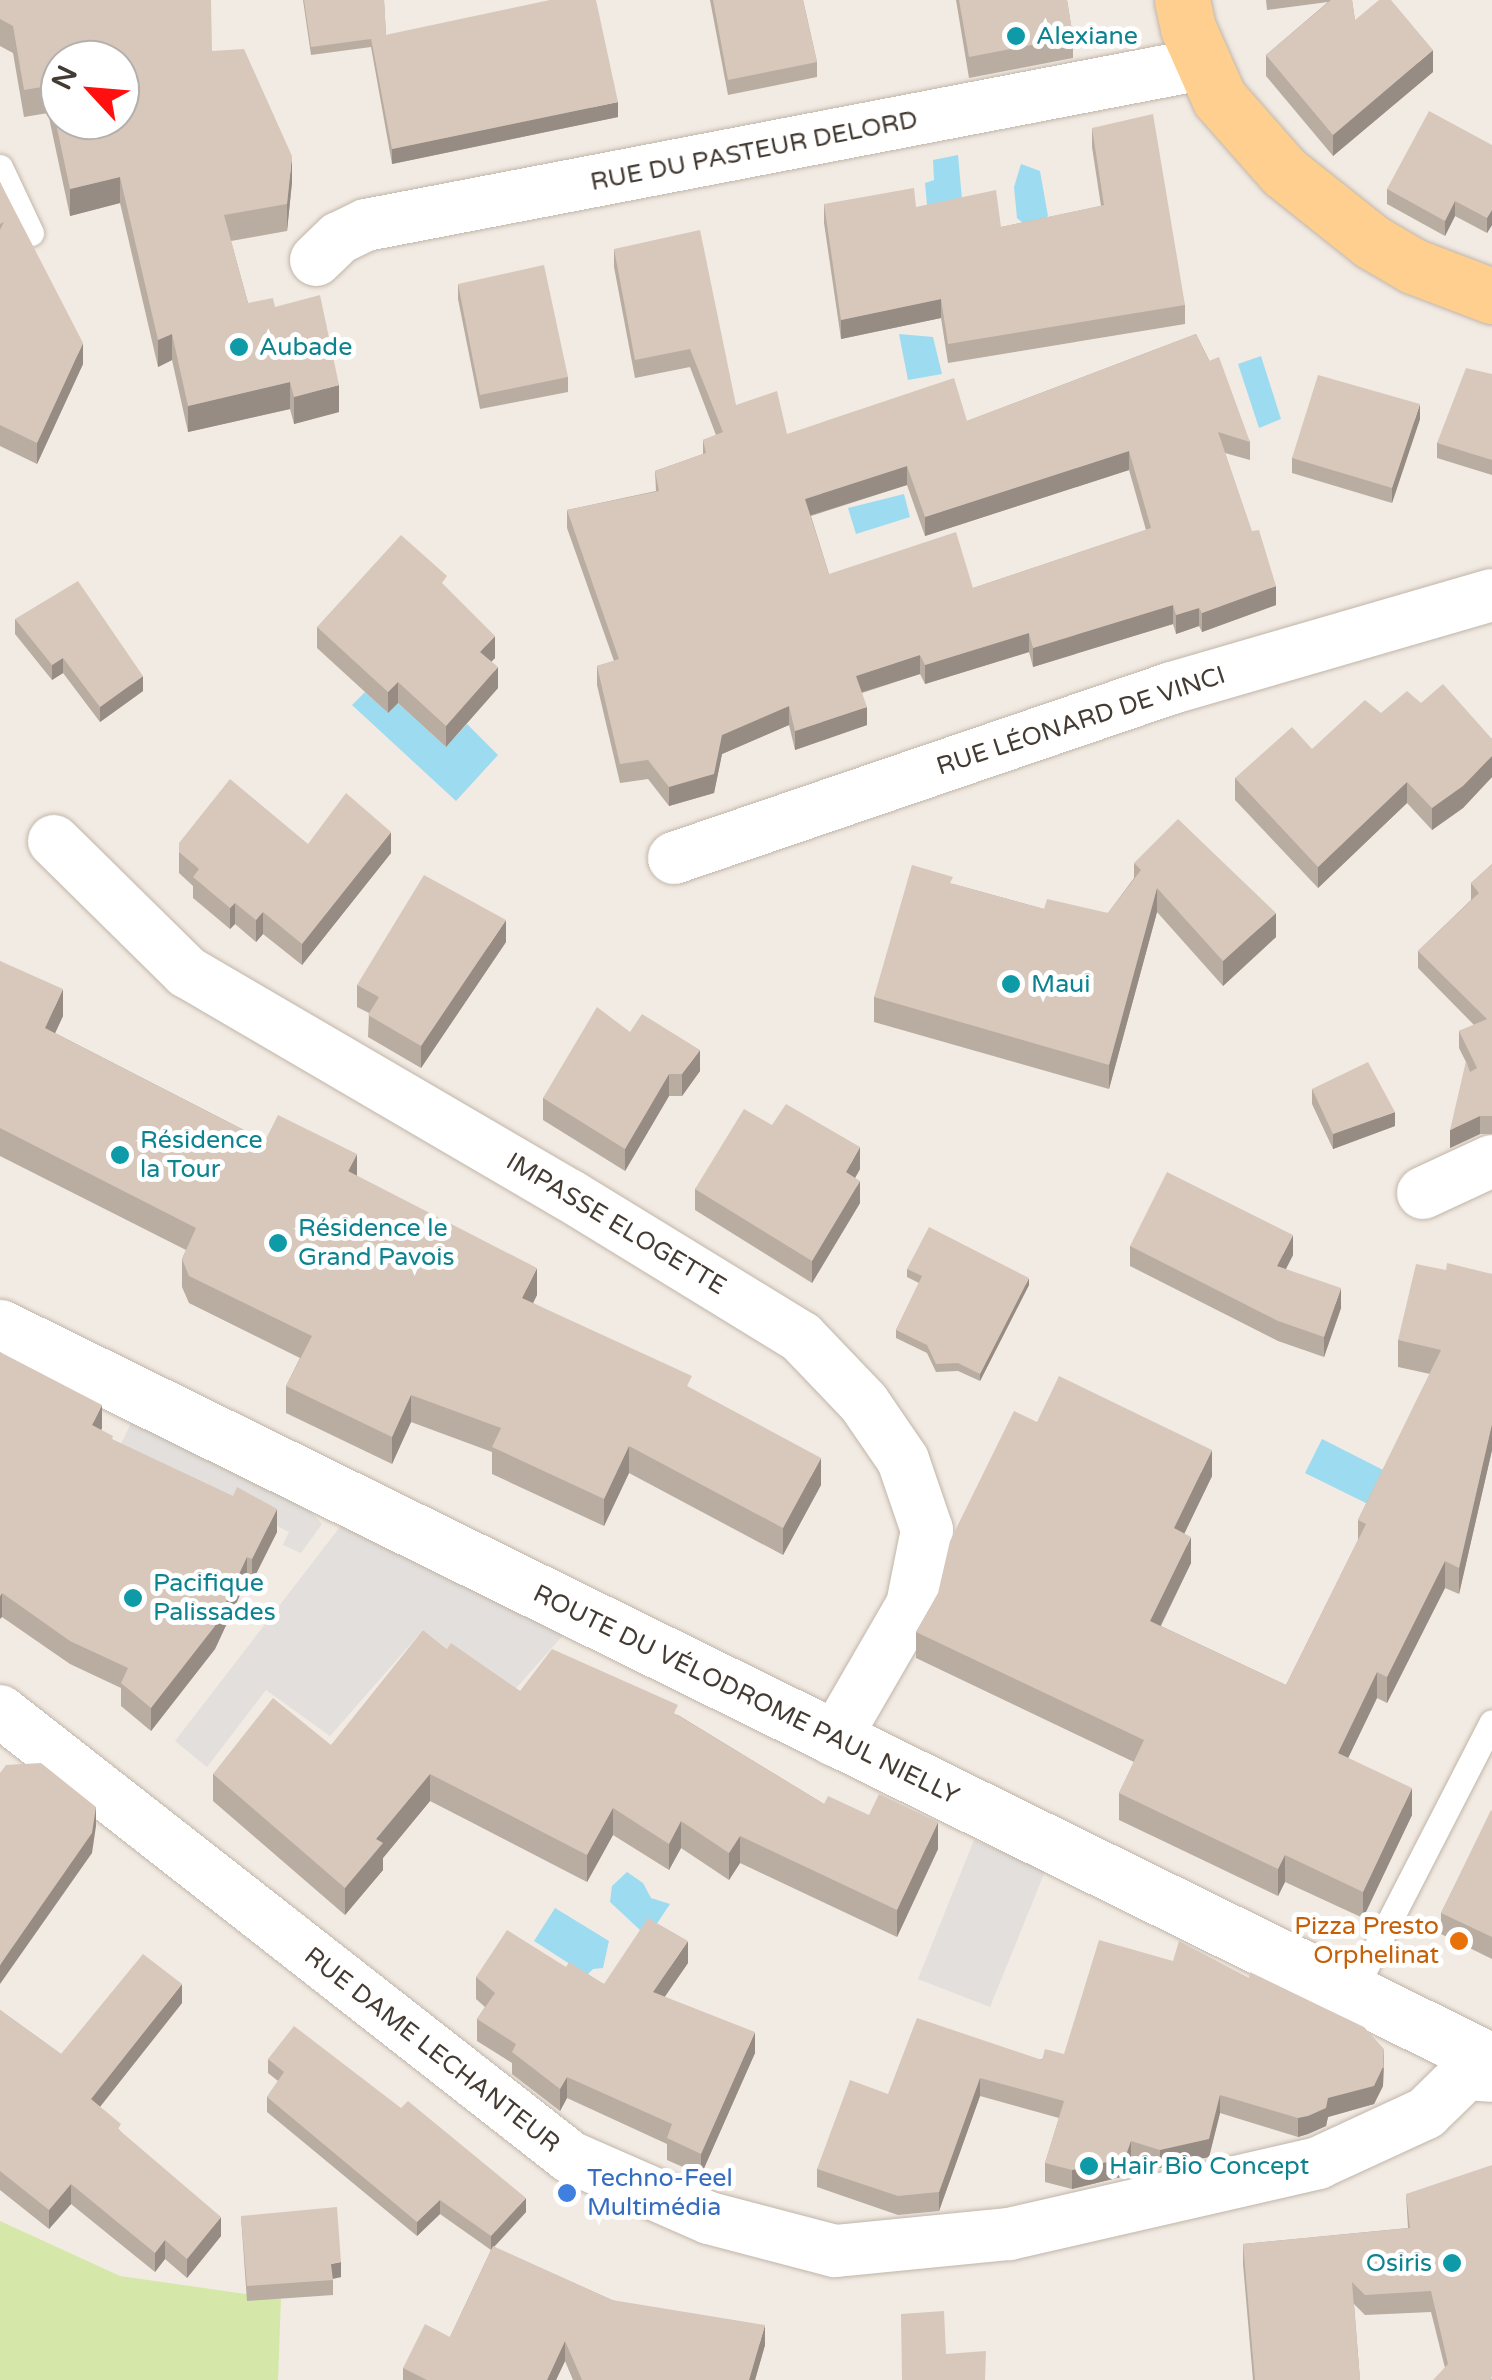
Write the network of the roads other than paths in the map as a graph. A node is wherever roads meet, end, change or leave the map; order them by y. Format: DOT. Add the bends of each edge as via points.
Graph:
graph roads {
  1 [pos="1182,0"];
  2 [pos="1202,64"];
  3 [pos="0,167"];
  4 [pos="32,233"];
  5 [pos="316,260"];
  6 [pos="1492,296"];
  7 [pos="1492,595"];
  8 [pos="54,841"];
  9 [pos="674,858"];
  10 [pos="1492,1161"];
  11 [pos="1423,1194"];
  12 [pos="0,1327"];
  13 [pos="0,1711"];
  14 [pos="1492,1722"];
  15 [pos="834,1740"];
  16 [pos="1354,1990"];
  17 [pos="1492,2061"];
  18 [pos="1492,2076"];
  1 -- 2 [label="main road"];
  2 -- 5 [label="street, RUE DU PASTEUR DELORD" via="366,225"];
  2 -- 6 [label="main road" via="1219,98 1253,139 1325,208 1414,266"];
  3 -- 4 [label="lane"];
  7 -- 9 [label="street, RUE LÉONARD DE VINCI" via="1172,688"];
  8 -- 15 [label="street, IMPASSE ELOGETTE" via="186,972 801,1337 864,1402 902,1460 927,1530 912,1605"];
  10 -- 11 [label="street"];
  12 -- 15 [label="street, ROUTE DU VÉLODROME PAUL NIELLY"];
  13 -- 18 [label="street, RUE DAME LECHANTEUR" via="570,2157 709,2218 835,2250 1008,2234 1318,2163 1426,2113 1466,2074"];
  14 -- 16 [label="lane"];
  15 -- 16 [label="street, ROUTE DU VÉLODROME PAUL NIELLY"];
  16 -- 17 [label="street, ROUTE DU VÉLODROME PAUL NIELLY"];
}
